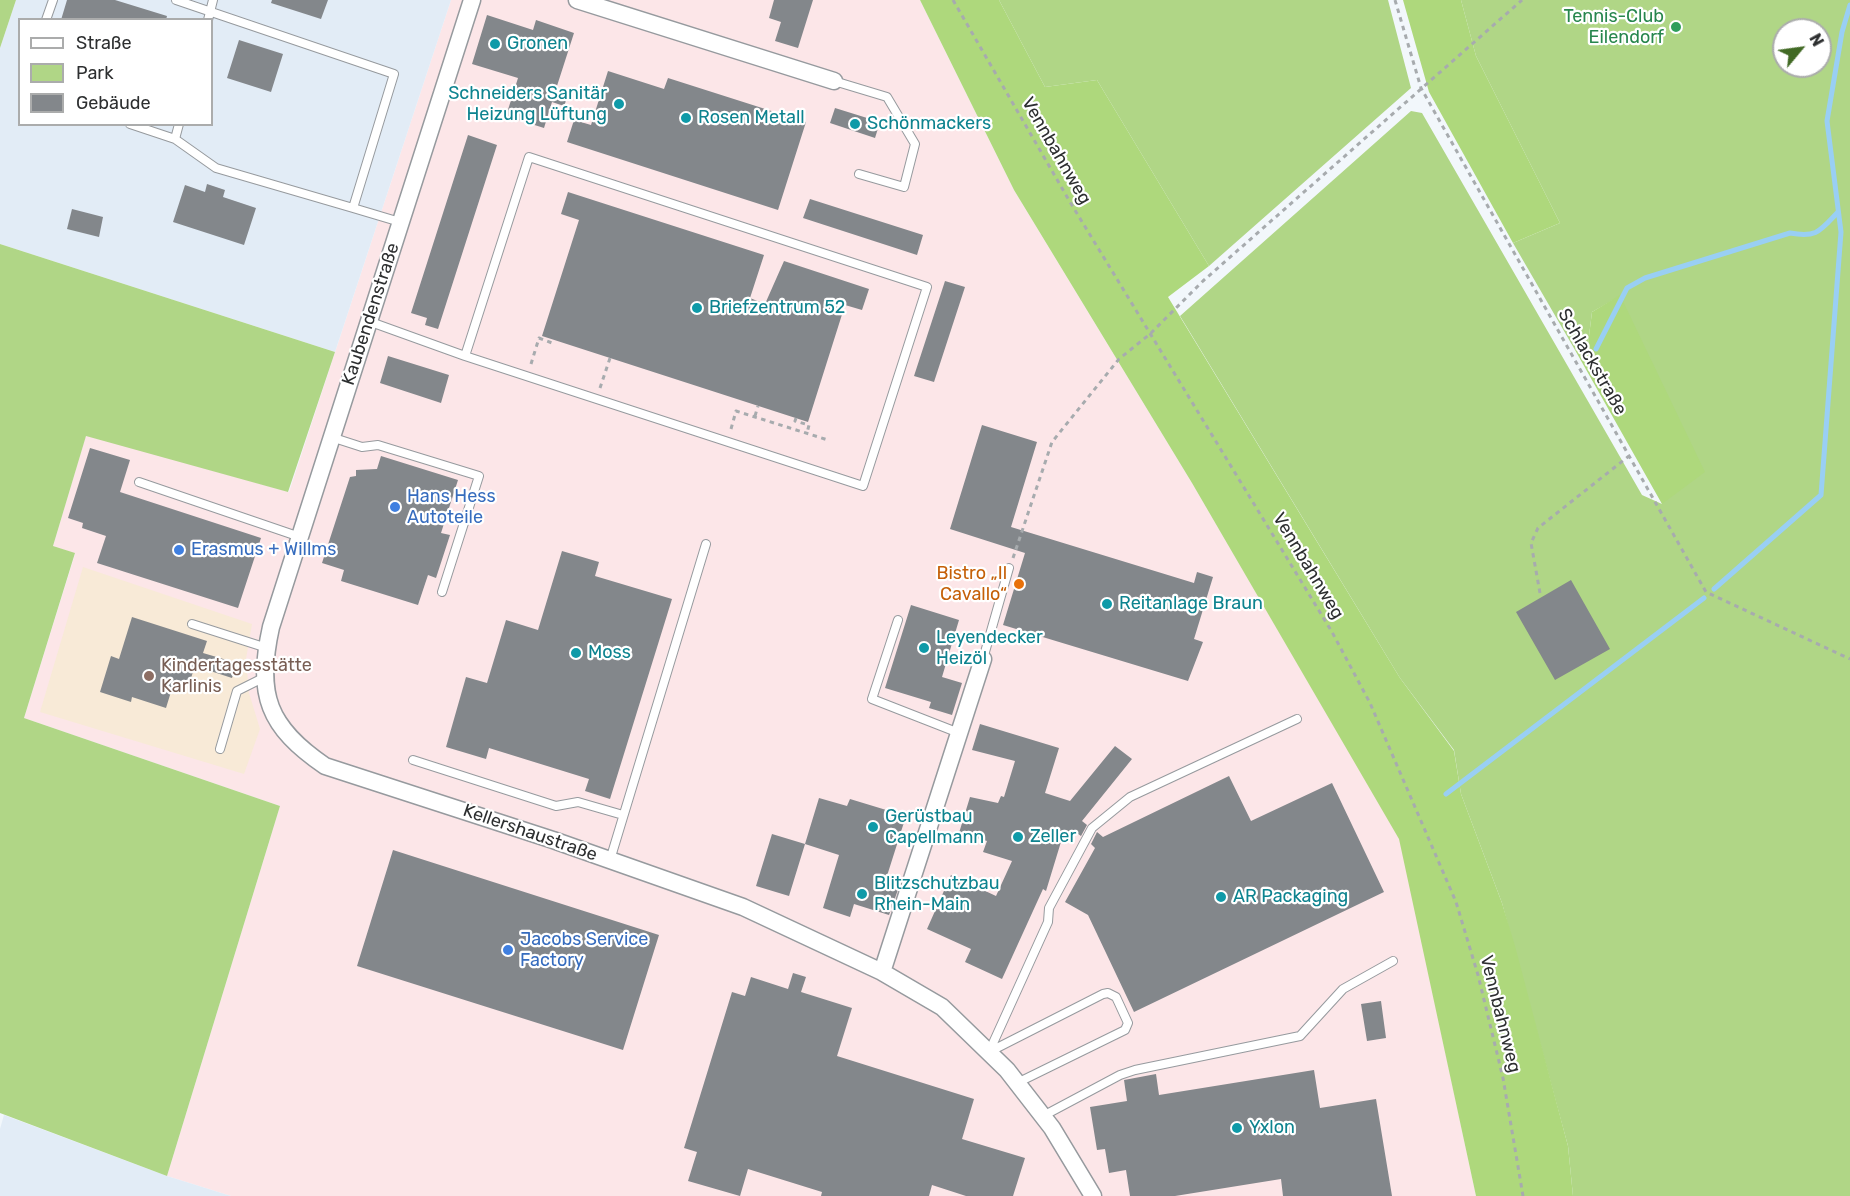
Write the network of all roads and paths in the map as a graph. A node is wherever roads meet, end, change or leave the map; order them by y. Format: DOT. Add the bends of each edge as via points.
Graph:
graph roads {
  1 [pos="53,0"];
  2 [pos="176,0"];
  3 [pos="213,0"];
  4 [pos="472,0"];
  5 [pos="953,0"];
  6 [pos="1395,0"];
  7 [pos="1522,0"];
  8 [pos="584,1"];
  9 [pos="209,16"];
  10 [pos="47,18"];
  11 [pos="834,81"];
  12 [pos="1421,88"];
  13 [pos="136,126"];
  14 [pos="178,126"];
  15 [pos="175,139"];
  16 [pos="859,174"];
  17 [pos="353,208"];
  18 [pos="400,222"];
  19 [pos="368,321"];
  20 [pos="1150,334"];
  21 [pos="553,340"];
  22 [pos="465,356"];
  23 [pos="610,358"];
  24 [pos="527,376"];
  25 [pos="596,399"];
  26 [pos="758,406"];
  27 [pos="755,416"];
  28 [pos="796,418"];
  29 [pos="807,433"];
  30 [pos="331,437"];
  31 [pos="828,440"];
  32 [pos="727,441"];
  33 [pos="1629,456"];
  34 [pos="139,482"];
  35 [pos="300,537"];
  36 [pos="706,543"];
  37 [pos="1009,568"];
  38 [pos="442,592"];
  39 [pos="1540,593"];
  40 [pos="898,620"];
  41 [pos="192,624"];
  42 [pos="271,627"];
  43 [pos="267,648"];
  44 [pos="983,659"];
  45 [pos="1850,659"];
  46 [pos="265,677"];
  47 [pos="1297,719"];
  48 [pos="959,733"];
  49 [pos="220,749"];
  50 [pos="413,760"];
  51 [pos="623,815"];
  52 [pos="610,860"];
  53 [pos="1393,961"];
  54 [pos="882,972"];
  55 [pos="989,1052"];
  56 [pos="1017,1083"];
  57 [pos="1043,1116"];
  58 [pos="1094,1196"];
  59 [pos="1523,1196"];
  1 -- 10 [label="lane"];
  2 -- 9 [label="lane"];
  3 -- 9 [label="lane"];
  4 -- 18 [label="street, Kaubendenstraße"];
  5 -- 20 [label="path, Vennbahnweg"];
  6 -- 12 [label="path, Schlackstraße"];
  7 -- 12 [label="path"];
  8 -- 11 [label="street"];
  9 -- 17 [label="lane" via="394,74"];
  11 -- 16 [label="lane" via="887,97 915,144 904,187"];
  12 -- 20 [label="path" via="1203,281"];
  12 -- 33 [label="path, Schlackstraße"];
  13 -- 15 [label="lane"];
  14 -- 15 [label="lane"];
  15 -- 17 [label="lane" via="216,168"];
  17 -- 18 [label="lane"];
  18 -- 19 [label="street, Kaubendenstraße"];
  19 -- 22 [label="lane"];
  19 -- 30 [label="street, Kaubendenstraße"];
  20 -- 37 [label="path" via="1119,359 1053,441"];
  20 -- 59 [label="path, Vennbahnweg" via="1332,632 1370,703 1444,870 1481,987 1503,1078"];
  21 -- 24 [label="path" via="552,343 539,338"];
  22 -- 24 [label="lane"];
  22 -- 32 [label="lane" via="529,157 927,287 863,486"];
  23 -- 25 [label="path"];
  24 -- 25 [label="lane"];
  25 -- 32 [label="lane"];
  26 -- 27 [label="path"];
  27 -- 29 [label="path"];
  27 -- 32 [label="path" via="736,411"];
  28 -- 29 [label="path" via="795,421 809,425"];
  29 -- 31 [label="path"];
  30 -- 35 [label="street, Kaubendenstraße"];
  30 -- 38 [label="lane" via="362,447 378,444 479,476"];
  33 -- 39 [label="path" via="1538,528 1532,543"];
  33 -- 45 [label="path, Schlackstraße" via="1707,592"];
  34 -- 35 [label="lane"];
  35 -- 42 [label="street, Kaubendenstraße"];
  36 -- 51 [label="lane"];
  37 -- 44 [label="lane"];
  40 -- 48 [label="lane" via="872,699"];
  41 -- 43 [label="lane"];
  42 -- 43 [label="street, Kellershaustraße"];
  43 -- 46 [label="street, Kellershaustraße"];
  44 -- 48 [label="street"];
  46 -- 49 [label="lane" via="237,691"];
  46 -- 52 [label="street, Kellershaustraße" via="277,722 297,747 325,766"];
  47 -- 55 [label="lane" via="1130,797 1092,828 1049,908 1048,922"];
  48 -- 54 [label="street"];
  50 -- 51 [label="lane" via="556,806 578,802"];
  51 -- 52 [label="lane"];
  52 -- 54 [label="street, Kellershaustraße" via="743,907"];
  53 -- 57 [label="lane" via="1343,989 1300,1036 1135,1070"];
  54 -- 55 [label="street, Kellershaustraße" via="942,1007"];
  55 -- 56 [label="street, Kellershaustraße"];
  55 -- 56 [label="lane" via="1103,994 1116,997 1128,1023 1125,1030"];
  56 -- 57 [label="street, Kellershaustraße"];
  57 -- 58 [label="street, Kellershaustraße"];
}
